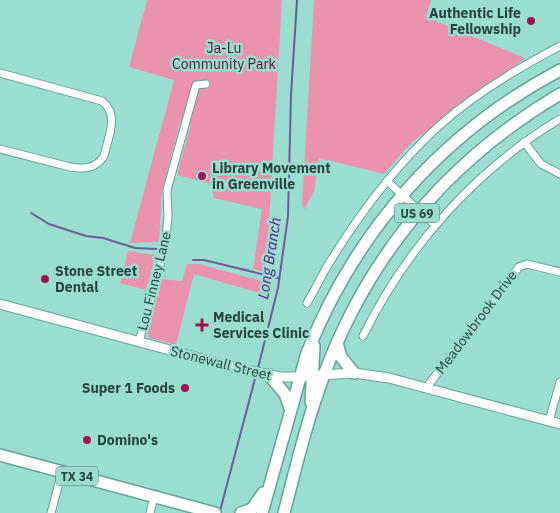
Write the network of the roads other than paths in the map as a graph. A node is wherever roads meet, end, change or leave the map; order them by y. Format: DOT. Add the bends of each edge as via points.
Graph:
graph roads {
  1 [pos="560,46"];
  2 [pos="560,70"];
  3 [pos="0,73"];
  4 [pos="206,84"];
  5 [pos="560,94"];
  6 [pos="560,119"];
  7 [pos="524,142"];
  8 [pos="0,149"];
  9 [pos="560,174"];
  10 [pos="387,181"];
  11 [pos="402,194"];
  12 [pos="419,211"];
  13 [pos="436,225"];
  14 [pos="560,272"];
  15 [pos="307,303"];
  16 [pos="0,304"];
  17 [pos="315,334"];
  18 [pos="363,336"];
  19 [pos="139,342"];
  20 [pos="338,342"];
  21 [pos="354,373"];
  22 [pos="267,375"];
  23 [pos="318,375"];
  24 [pos="299,378"];
  25 [pos="560,382"];
  26 [pos="426,388"];
  27 [pos="290,408"];
  28 [pos="550,421"];
  29 [pos="560,424"];
  30 [pos="0,455"];
  31 [pos="62,472"];
  32 [pos="270,481"];
  33 [pos="290,490"];
  34 [pos="154,497"];
  35 [pos="52,513"];
  36 [pos="150,513"];
  37 [pos="215,513"];
  38 [pos="241,513"];
  39 [pos="262,513"];
  40 [pos="284,513"];
  41 [pos="291,513"];
  1 -- 10 [label="street" via="501,79 462,107 440,125"];
  2 -- 11 [label="main road, US 69" via="532,85 476,124 434,160"];
  3 -- 8 [label="street" via="102,101 112,112 113,119 104,156 90,167 70,167"];
  4 -- 19 [label="street, Lou Finney Lane" via="196,85 174,164 167,196 165,247"];
  5 -- 12 [label="main road, US 69" via="475,154"];
  6 -- 7 [label="street"];
  7 -- 9 [label="street" via="541,164"];
  7 -- 13 [label="street" via="476,183"];
  10 -- 11 [label="street"];
  10 -- 15 [label="street" via="332,258"];
  11 -- 12 [label="street"];
  11 -- 17 [label="main road, US 69" via="353,263"];
  12 -- 13 [label="street"];
  12 -- 20 [label="main road, US 69" via="382,259"];
  13 -- 18 [label="street" via="379,304"];
  14 -- 26 [label="street, Meadowbrook Drive" via="526,264 519,267"];
  16 -- 19 [label="street, Stonewall Street"];
  17 -- 23 [label="main road"];
  17 -- 24 [label="main road, US 69"];
  19 -- 22 [label="street, Stonewall Street"];
  20 -- 21 [label="main road" via="340,358"];
  20 -- 23 [label="main road, US 69"];
  21 -- 23 [label="street, Stonewall Street"];
  21 -- 26 [label="street, Stonewall Street"];
  22 -- 24 [label="street, Stonewall Street"];
  22 -- 27 [label="main road" via="282,390"];
  23 -- 24 [label="street, Stonewall Street"];
  23 -- 33 [label="main road, US 69"];
  24 -- 27 [label="main road, US 69"];
  25 -- 28 [label="street"];
  26 -- 28 [label="street, Stonewall Street"];
  27 -- 32 [label="main road, US 69"];
  28 -- 29 [label="street, Stonewall Street"];
  30 -- 31 [label="main road, TX 34"];
  31 -- 34 [label="main road, TX 34"];
  31 -- 35 [label="street"];
  32 -- 38 [label="main road" via="252,509"];
  32 -- 39 [label="main road, US 69"];
  33 -- 40 [label="main road, US 69"];
  33 -- 41 [label="main road"];
  34 -- 36 [label="street"];
  34 -- 37 [label="main road, TX 34"];
}
